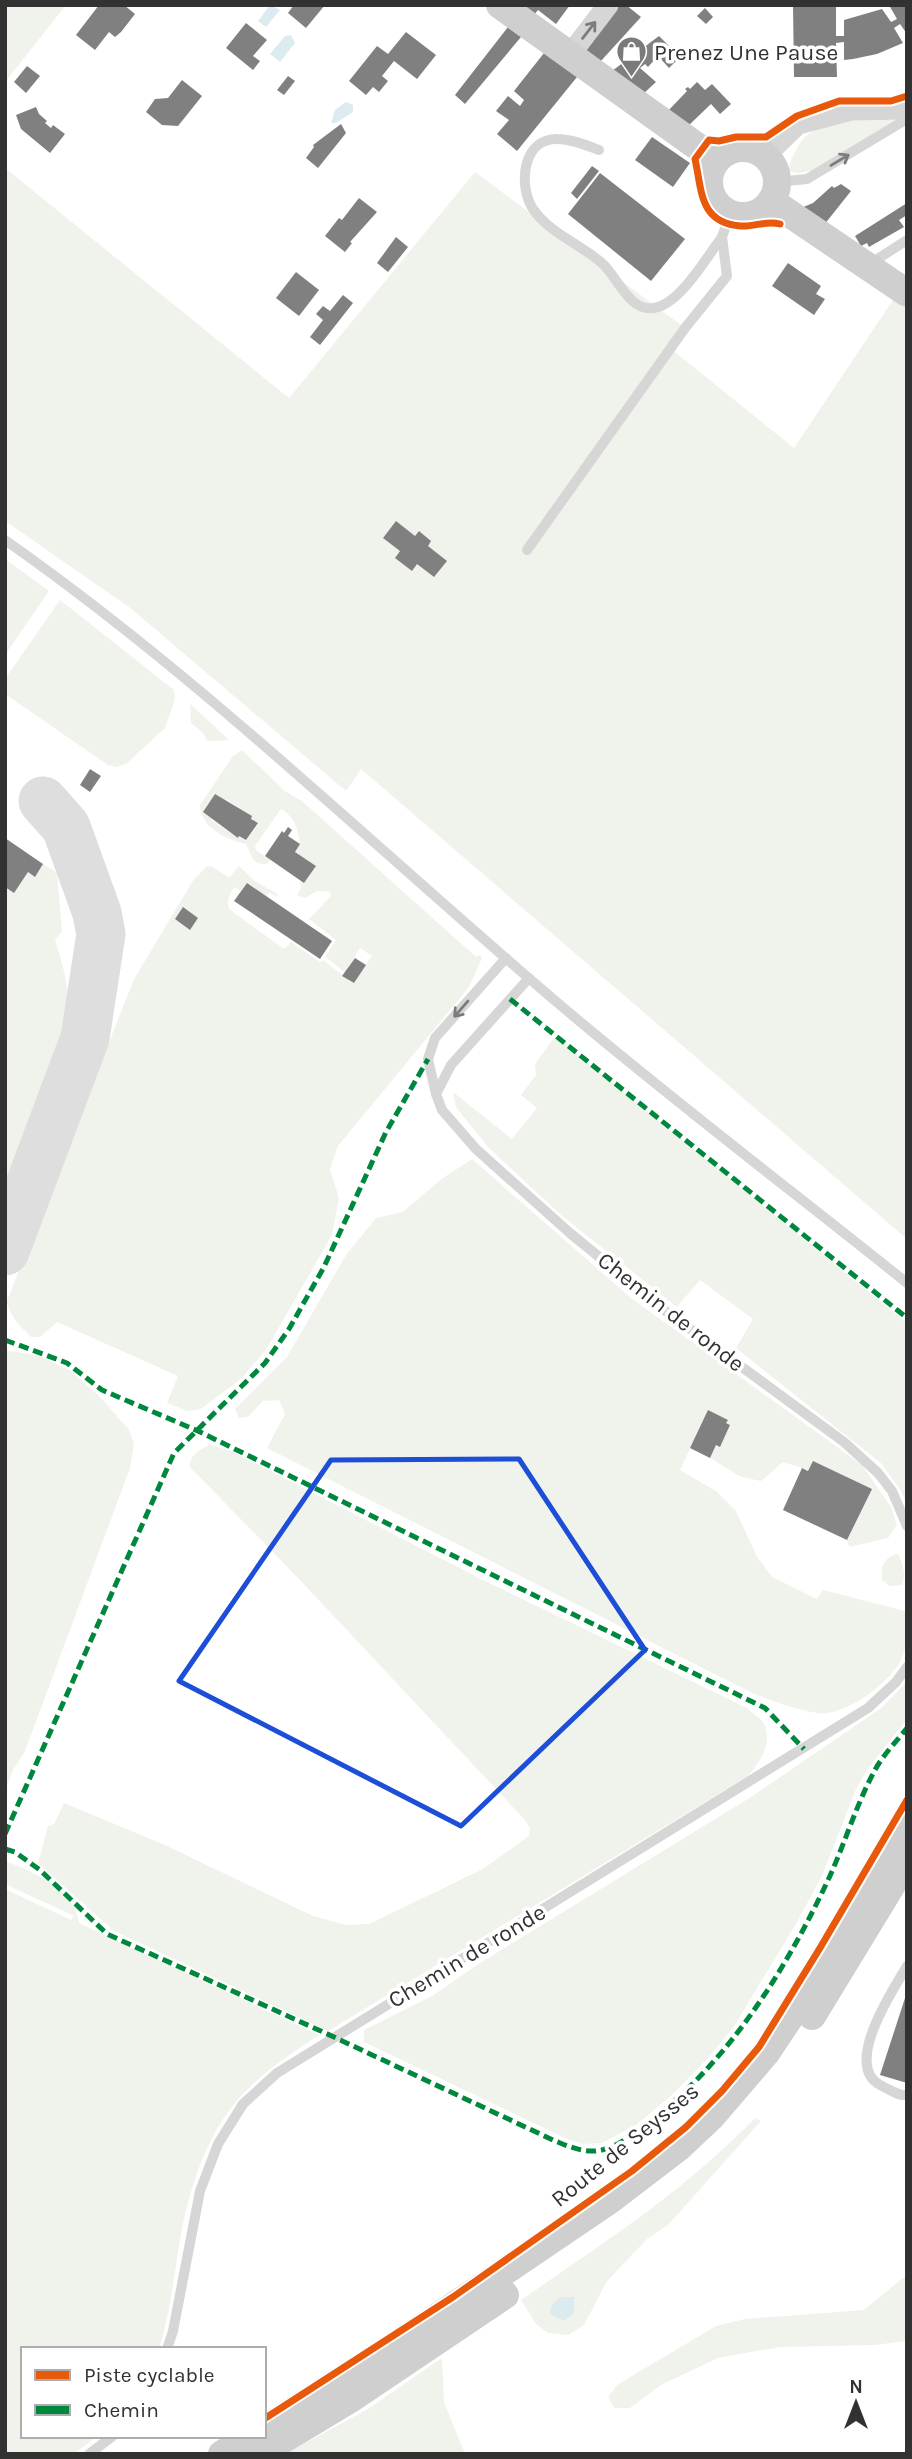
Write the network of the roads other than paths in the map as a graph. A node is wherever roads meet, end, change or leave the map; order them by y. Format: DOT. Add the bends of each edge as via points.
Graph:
graph roads {
  1 [pos="500,5"];
  2 [pos="608,5"];
  3 [pos="569,56"];
  4 [pos="907,109"];
  5 [pos="907,119"];
  6 [pos="599,150"];
  7 [pos="765,156"];
  8 [pos="716,160"];
  9 [pos="774,192"];
  10 [pos="726,225"];
  11 [pos="907,240"];
  12 [pos="866,266"];
  13 [pos="907,293"];
  14 [pos="5,540"];
  15 [pos="527,550"];
  16 [pos="506,957"];
  17 [pos="530,978"];
  18 [pos="436,1094"];
  19 [pos="907,1283"];
  20 [pos="907,1525"];
  21 [pos="907,1667"];
  22 [pos="907,1820"];
  23 [pos="907,1838"];
  24 [pos="898,1869"];
  25 [pos="907,1966"];
  26 [pos="907,2095"];
  27 [pos="168,2347"];
  28 [pos="411,2347"];
  29 [pos="266,2428"];
  30 [pos="110,2438"];
  31 [pos="250,2438"];
  32 [pos="89,2454"];
  33 [pos="222,2454"];
  34 [pos="240,2454"];
  35 [pos="259,2454"];
  1 -- 3 [label="main road"];
  3 -- 2 [label="street, one-way"];
  3 -- 8 [label="main road"];
  4 -- 7 [label="street" via="851,110 798,124"];
  9 -- 5 [label="lane, one-way" via="807,179"];
  6 -- 10 [label="lane" via="556,138 544,142 526,164 527,195 535,212 604,265 642,307 651,309 674,299"];
  7 -- 8 [label="main road" via="741,148"];
  7 -- 9 [label="main road" via="775,171"];
  8 -- 10 [label="main road" via="709,187"];
  9 -- 10 [label="main road" via="767,206"];
  9 -- 12 [label="main road"];
  10 -- 15 [label="lane" via="727,276"];
  11 -- 12 [label="lane"];
  12 -- 13 [label="main road"];
  14 -- 16 [label="lane" via="64,581 217,704"];
  16 -- 17 [label="lane"];
  16 -- 18 [label="lane, Chemin de ronde, one-way" via="435,1038 428,1059"];
  17 -- 18 [label="lane" via="450,1065"];
  17 -- 19 [label="lane"];
  18 -- 20 [label="lane, Chemin de ronde" via="442,1110 476,1149 571,1234 667,1312 853,1450 892,1491"];
  21 -- 27 [label="lane, Chemin de ronde" via="868,1708 325,2041 277,2073 243,2104 218,2144 200,2191"];
  22 -- 24 [label="main road, Route de Seysses"];
  23 -- 24 [label="lane, Route de Seysses"];
  24 -- 28 [label="main road, Route de Seysses" via="766,2053 712,2116 678,2148"];
  25 -- 26 [label="lane" via="874,2026 865,2057 877,2084"];
  28 -- 29 [label="main road, Route de Seysses"];
  28 -- 34 [label="lane, Route de Seysses"];
  28 -- 35 [label="main road, Route de Seysses" via="352,2398"];
  30 -- 32 [label="lane"];
  31 -- 33 [label="main road"];
}
